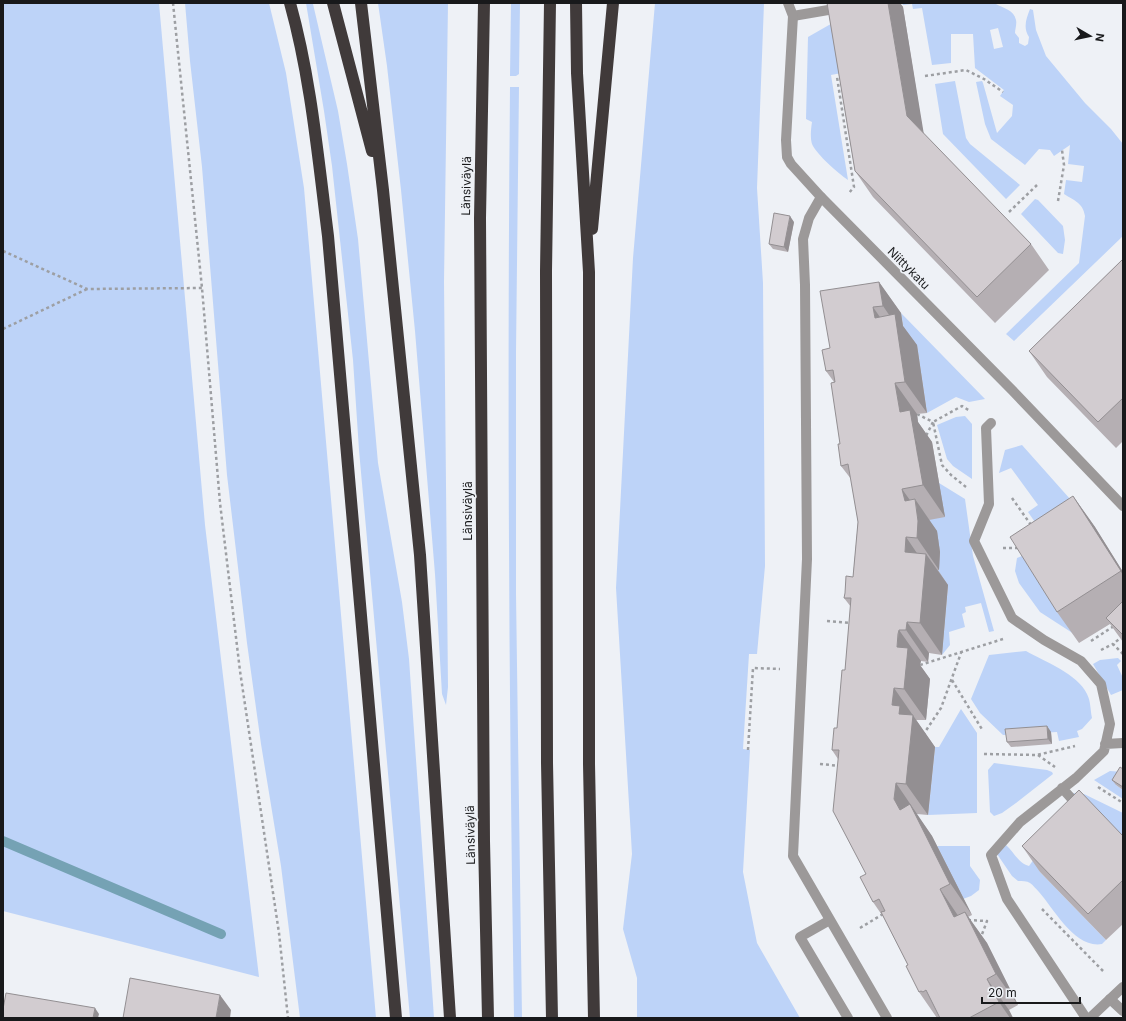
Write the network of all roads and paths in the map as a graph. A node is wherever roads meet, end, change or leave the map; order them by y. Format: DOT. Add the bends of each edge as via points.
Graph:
graph roads {
  1 [pos="173,3"];
  2 [pos="290,3"];
  3 [pos="333,3"];
  4 [pos="361,3"];
  5 [pos="484,3"];
  6 [pos="550,3"];
  7 [pos="576,3"];
  8 [pos="613,3"];
  9 [pos="788,3"];
  10 [pos="869,3"];
  11 [pos="793,16"];
  12 [pos="843,76"];
  13 [pos="925,76"];
  14 [pos="1002,92"];
  15 [pos="1062,150"];
  16 [pos="1037,185"];
  17 [pos="383,190"];
  18 [pos="821,197"];
  19 [pos="1058,201"];
  20 [pos="834,210"];
  21 [pos="1009,212"];
  22 [pos="3,252"];
  23 [pos="589,272"];
  24 [pos="202,288"];
  25 [pos="87,289"];
  26 [pos="3,329"];
  27 [pos="917,414"];
  28 [pos="933,422"];
  29 [pos="991,423"];
  30 [pos="924,438"];
  31 [pos="988,475"];
  32 [pos="966,487"];
  33 [pos="1123,506"];
  34 [pos="1032,525"];
  35 [pos="977,548"];
  36 [pos="1025,548"];
  37 [pos="804,619"];
  38 [pos="1111,622"];
  39 [pos="859,623"];
  40 [pos="1118,624"];
  41 [pos="1114,626"];
  42 [pos="1030,630"];
  43 [pos="1123,636"];
  44 [pos="1092,640"];
  45 [pos="961,652"];
  46 [pos="1123,654"];
  47 [pos="920,665"];
  48 [pos="753,668"];
  49 [pos="952,680"];
  50 [pos="983,731"];
  51 [pos="922,737"];
  52 [pos="1106,741"];
  53 [pos="1123,743"];
  54 [pos="748,750"];
  55 [pos="984,754"];
  56 [pos="797,763"];
  57 [pos="848,766"];
  58 [pos="1080,774"];
  59 [pos="1062,788"];
  60 [pos="1123,803"];
  61 [pos="1084,813"];
  62 [pos="887,911"];
  63 [pos="830,920"];
  64 [pos="962,920"];
  65 [pos="841,940"];
  66 [pos="979,942"];
  67 [pos="1123,987"];
  68 [pos="1110,999"];
  69 [pos="1123,1011"];
  70 [pos="288,1018"];
  71 [pos="396,1018"];
  72 [pos="450,1018"];
  73 [pos="488,1018"];
  74 [pos="552,1018"];
  75 [pos="594,1018"];
  76 [pos="848,1018"];
  77 [pos="887,1018"];
  78 [pos="1086,1018"];
  79 [pos="1090,1018"];
  1 -- 24 [label="path"];
  2 -- 71 [label="highway" via="312,111 328,236"];
  3 -- 17 [label="highway"];
  4 -- 17 [label="highway"];
  5 -- 73 [label="highway, Länsiväylä" via="480,226 484,841"];
  6 -- 74 [label="highway" via="546,303 547,763"];
  7 -- 23 [label="highway" via="577,73"];
  8 -- 23 [label="highway"];
  9 -- 11 [label="street, Niittykatu"];
  10 -- 11 [label="street"];
  11 -- 18 [label="street, Niittykatu" via="787,157"];
  12 -- 20 [label="path" via="836,77 854,187"];
  13 -- 14 [label="path" via="966,70"];
  15 -- 19 [label="path" via="1064,165"];
  16 -- 21 [label="path"];
  17 -- 72 [label="highway" via="420,555"];
  18 -- 20 [label="street, Niittykatu"];
  18 -- 37 [label="street" via="809,218 803,239 807,559"];
  20 -- 33 [label="street, Niittykatu"];
  22 -- 25 [label="path"];
  23 -- 75 [label="highway" via="589,764"];
  24 -- 25 [label="path"];
  24 -- 70 [label="path" via="220,503 239,663 279,933"];
  25 -- 26 [label="path"];
  27 -- 28 [label="path"];
  28 -- 29 [label="path" via="962,406"];
  28 -- 30 [label="path"];
  28 -- 32 [label="path" via="942,465"];
  29 -- 31 [label="street" via="986,428"];
  31 -- 34 [label="path" via="1001,481"];
  31 -- 35 [label="street" via="989,504 974,541"];
  35 -- 36 [label="path"];
  35 -- 42 [label="street" via="1012,618"];
  37 -- 39 [label="path"];
  37 -- 56 [label="street"];
  38 -- 41 [label="path"];
  40 -- 41 [label="path"];
  41 -- 44 [label="path"];
  42 -- 45 [label="path"];
  42 -- 52 [label="street" via="1081,661 1100,684 1110,724"];
  43 -- 46 [label="path" via="1113,644"];
  45 -- 47 [label="path"];
  45 -- 49 [label="path"];
  48 -- 54 [label="path"];
  49 -- 50 [label="path"];
  49 -- 51 [label="path" via="941,708"];
  52 -- 53 [label="street"];
  52 -- 55 [label="path" via="1037,755"];
  52 -- 58 [label="street" via="1104,751"];
  56 -- 57 [label="path"];
  56 -- 63 [label="street" via="793,856"];
  58 -- 59 [label="street"];
  58 -- 60 [label="path"];
  59 -- 61 [label="street"];
  59 -- 78 [label="street" via="1020,822 991,855 1007,899"];
  62 -- 65 [label="path"];
  63 -- 65 [label="street"];
  63 -- 76 [label="street" via="800,937"];
  64 -- 66 [label="path" via="987,921"];
  65 -- 77 [label="street"];
  67 -- 68 [label="street"];
  68 -- 69 [label="street"];
  68 -- 79 [label="street"];
}
